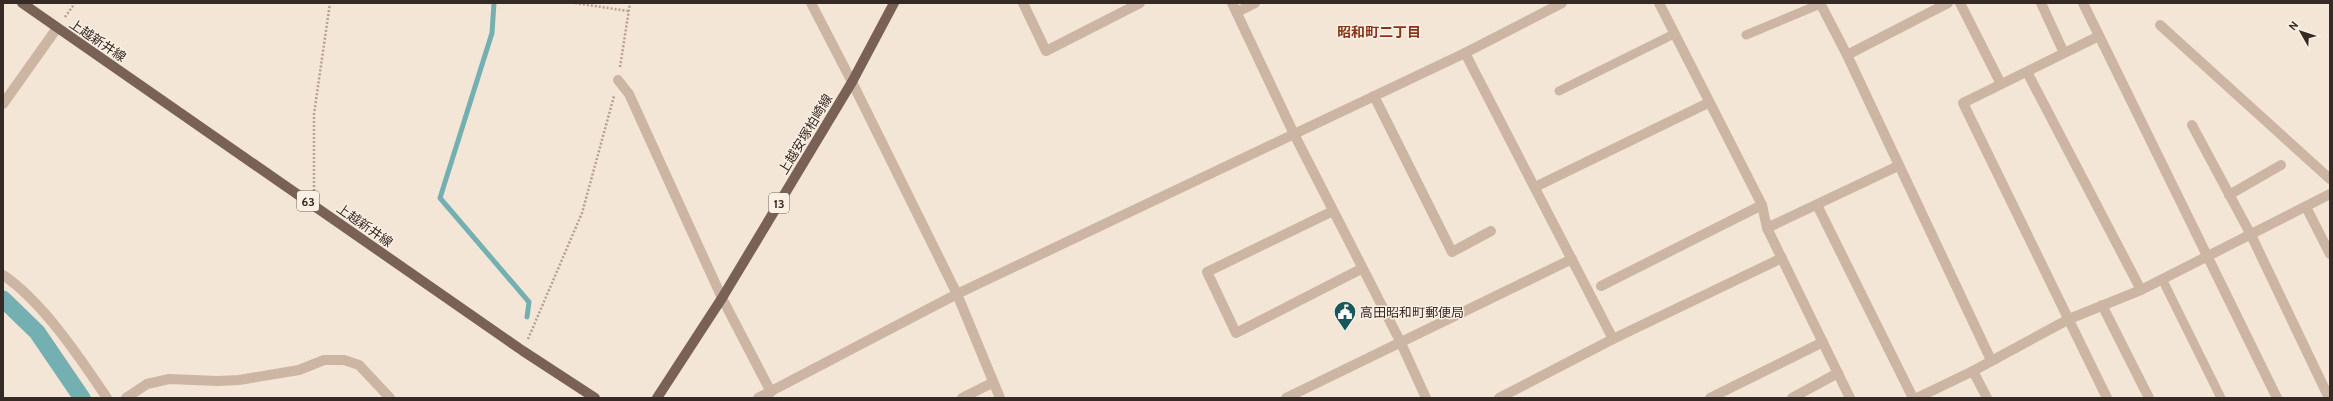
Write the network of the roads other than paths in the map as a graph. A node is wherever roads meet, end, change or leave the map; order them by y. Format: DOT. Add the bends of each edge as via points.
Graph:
graph roads {
  1 [pos="22,3"];
  2 [pos="811,3"];
  3 [pos="894,3"];
  4 [pos="1023,3"];
  5 [pos="1140,3"];
  6 [pos="1255,3"];
  7 [pos="1659,3"];
  8 [pos="1820,3"];
  9 [pos="1948,3"];
  10 [pos="1960,3"];
  11 [pos="2041,3"];
  12 [pos="2083,3"];
  13 [pos="1556,4"];
  14 [pos="1235,7"];
  15 [pos="2160,26"];
  16 [pos="57,28"];
  17 [pos="1674,34"];
  18 [pos="1746,35"];
  19 [pos="2099,36"];
  20 [pos="1465,53"];
  21 [pos="2064,53"];
  22 [pos="1847,56"];
  23 [pos="2027,72"];
  24 [pos="618,80"];
  25 [pos="852,82"];
  26 [pos="2001,84"];
  27 [pos="1559,91"];
  28 [pos="1374,96"];
  29 [pos="1708,102"];
  30 [pos="3,104"];
  31 [pos="2192,125"];
  32 [pos="1294,134"];
  33 [pos="2281,165"];
  34 [pos="1898,166"];
  35 [pos="2330,179"];
  36 [pos="1535,187"];
  37 [pos="2330,194"];
  38 [pos="2229,195"];
  39 [pos="1817,204"];
  40 [pos="1762,205"];
  41 [pos="2306,207"];
  42 [pos="1333,211"];
  43 [pos="1767,228"];
  44 [pos="1491,231"];
  45 [pos="2251,235"];
  46 [pos="2330,254"];
  47 [pos="2207,256"];
  48 [pos="1782,258"];
  49 [pos="1572,259"];
  50 [pos="1361,269"];
  51 [pos="3,275"];
  52 [pos="2162,279"];
  53 [pos="1601,286"];
  54 [pos="2141,290"];
  55 [pos="957,294"];
  56 [pos="722,298"];
  57 [pos="2102,305"];
  58 [pos="2069,319"];
  59 [pos="1613,339"];
  60 [pos="1400,341"];
  61 [pos="1823,342"];
  62 [pos="1991,360"];
  63 [pos="1973,371"];
  64 [pos="1838,373"];
  65 [pos="992,383"];
  66 [pos="771,392"];
  67 [pos="107,398"];
  68 [pos="126,398"];
  69 [pos="390,398"];
  70 [pos="595,398"];
  71 [pos="657,398"];
  72 [pos="758,398"];
  73 [pos="962,398"];
  74 [pos="1000,398"];
  75 [pos="1286,398"];
  76 [pos="1426,398"];
  77 [pos="1499,398"];
  78 [pos="1710,398"];
  79 [pos="1792,398"];
  80 [pos="1850,398"];
  81 [pos="1913,398"];
  82 [pos="1917,398"];
  83 [pos="1987,398"];
  84 [pos="2107,398"];
  85 [pos="2149,398"];
  86 [pos="2221,398"];
  87 [pos="2277,398"];
  88 [pos="2329,398"];
  1 -- 16 [label="main road, 上越新井線 / 63"];
  2 -- 25 [label="street"];
  3 -- 25 [label="main road, 上越安塚柏崎線 / 13"];
  4 -- 5 [label="street" via="1046,51"];
  6 -- 14 [label="street"];
  7 -- 17 [label="street"];
  8 -- 18 [label="lane"];
  8 -- 22 [label="street"];
  9 -- 22 [label="street"];
  10 -- 26 [label="street"];
  11 -- 21 [label="street"];
  12 -- 19 [label="street"];
  13 -- 20 [label="street"];
  14 -- 32 [label="street"];
  15 -- 35 [label="street"];
  16 -- 30 [label="street"];
  16 -- 70 [label="main road, 上越新井線 / 63" via="523,351"];
  17 -- 27 [label="lane"];
  17 -- 29 [label="street"];
  19 -- 21 [label="street"];
  19 -- 47 [label="street"];
  20 -- 28 [label="street"];
  20 -- 36 [label="street"];
  21 -- 23 [label="street"];
  22 -- 34 [label="street"];
  23 -- 26 [label="street"];
  23 -- 54 [label="street"];
  24 -- 56 [label="street" via="629,94"];
  25 -- 55 [label="street"];
  25 -- 56 [label="main road, 上越安塚柏崎線 / 13"];
  26 -- 58 [label="street" via="1963,103"];
  28 -- 32 [label="street"];
  28 -- 44 [label="street" via="1452,252"];
  29 -- 36 [label="street"];
  29 -- 40 [label="street"];
  31 -- 38 [label="street"];
  32 -- 42 [label="street"];
  32 -- 55 [label="street"];
  33 -- 38 [label="street"];
  34 -- 39 [label="street"];
  34 -- 62 [label="street"];
  36 -- 49 [label="street"];
  37 -- 41 [label="street"];
  38 -- 45 [label="street"];
  39 -- 43 [label="street"];
  39 -- 81 [label="street"];
  40 -- 43 [label="street"];
  40 -- 53 [label="street"];
  41 -- 45 [label="street"];
  41 -- 46 [label="street"];
  42 -- 50 [label="street"];
  42 -- 50 [label="street" via="1207,272 1236,333"];
  43 -- 48 [label="street"];
  45 -- 47 [label="street"];
  45 -- 88 [label="street"];
  47 -- 52 [label="street"];
  47 -- 87 [label="street"];
  48 -- 59 [label="street"];
  48 -- 61 [label="street"];
  49 -- 59 [label="street"];
  49 -- 60 [label="street"];
  50 -- 60 [label="street"];
  51 -- 67 [label="street" via="14,282 74,350"];
  52 -- 54 [label="street"];
  52 -- 86 [label="lane"];
  54 -- 57 [label="street"];
  55 -- 65 [label="street"];
  55 -- 66 [label="street"];
  56 -- 66 [label="street"];
  56 -- 71 [label="main road, 上越安塚柏崎線 / 13"];
  57 -- 58 [label="street"];
  57 -- 85 [label="street"];
  58 -- 62 [label="street"];
  58 -- 84 [label="street"];
  59 -- 77 [label="street"];
  60 -- 75 [label="street"];
  60 -- 76 [label="street"];
  61 -- 64 [label="street"];
  61 -- 78 [label="street"];
  62 -- 63 [label="street"];
  63 -- 82 [label="street"];
  63 -- 83 [label="street"];
  64 -- 79 [label="street"];
  64 -- 80 [label="street"];
  65 -- 73 [label="street"];
  65 -- 74 [label="street"];
  66 -- 72 [label="street"];
  68 -- 69 [label="street" via="147,384 170,379 239,380 299,370 324,360 344,360 359,365"];
}
